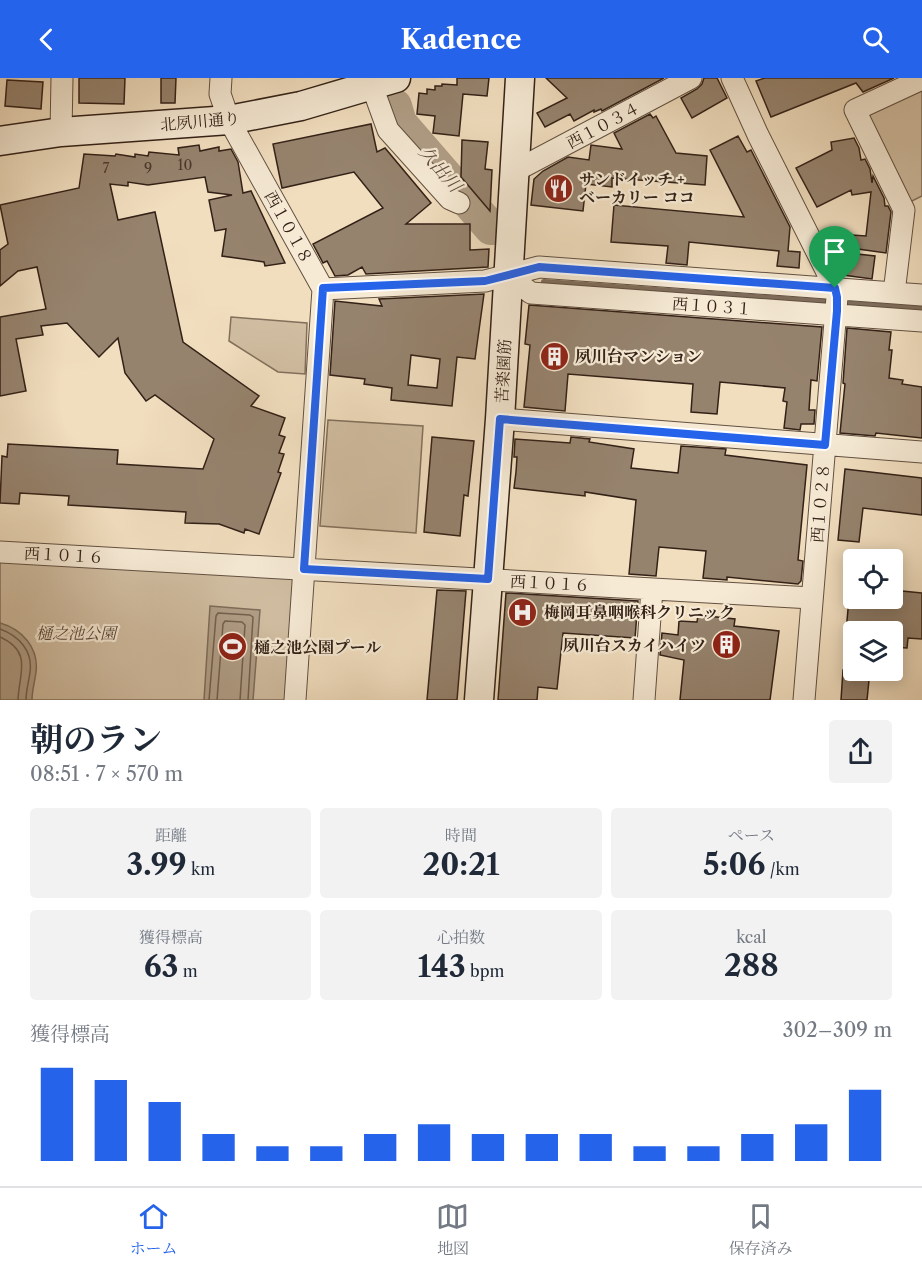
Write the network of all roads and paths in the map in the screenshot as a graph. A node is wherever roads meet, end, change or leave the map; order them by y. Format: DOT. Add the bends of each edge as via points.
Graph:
graph roads {
  1 [pos="62,78"];
  2 [pos="220,78"];
  3 [pos="520,78"];
  4 [pos="691,78"];
  5 [pos="732,78"];
  6 [pos="922,79"];
  7 [pos="380,81"];
  8 [pos="229,120"];
  9 [pos="61,132"];
  10 [pos="0,141"];
  11 [pos="515,171"];
  12 [pos="459,203"];
  13 [pos="913,206"];
  14 [pos="508,276"];
  15 [pos="323,288"];
  16 [pos="894,293"];
  17 [pos="922,295"];
  18 [pos="836,303"];
  19 [pos="922,321"];
  20 [pos="500,419"];
  21 [pos="825,445"];
  22 [pos="922,452"];
  23 [pos="0,552"];
  24 [pos="304,569"];
  25 [pos="488,579"];
  26 [pos="652,589"];
  27 [pos="812,598"];
  28 [pos="295,700"];
  29 [pos="479,700"];
  30 [pos="644,700"];
  31 [pos="804,700"];
  1 -- 9 [label="street"];
  2 -- 8 [label="street, 西１０１８" via="220,94"];
  3 -- 11 [label="street, 苦楽園筋"];
  4 -- 11 [label="street, 西１０３４"];
  5 -- 18 [label="street"];
  6 -- 13 [label="street" via="855,110"];
  7 -- 8 [label="street, 北夙川通り" via="301,106"];
  7 -- 12 [label="street" via="388,130 450,199"];
  8 -- 9 [label="street, 北夙川通り"];
  8 -- 15 [label="street, 西１０１８"];
  9 -- 10 [label="street, 北夙川通り"];
  11 -- 14 [label="street, 苦楽園筋"];
  13 -- 16 [label="street"];
  14 -- 15 [label="street" via="485,281"];
  14 -- 18 [label="street" via="539,267"];
  14 -- 20 [label="street, 苦楽園筋"];
  15 -- 24 [label="street"];
  16 -- 17 [label="street"];
  16 -- 18 [label="street"];
  18 -- 19 [label="street"];
  18 -- 21 [label="street, 西１０２８"];
  20 -- 21 [label="street"];
  20 -- 25 [label="street, 苦楽園筋"];
  21 -- 22 [label="street"];
  21 -- 27 [label="street, 西１０２８"];
  23 -- 24 [label="street, 西１０１６"];
  24 -- 25 [label="street, 西１０１６"];
  24 -- 28 [label="street"];
  25 -- 26 [label="street, 西１０１６"];
  25 -- 29 [label="street, 苦楽園筋"];
  26 -- 27 [label="street, 西１０１６"];
  26 -- 30 [label="street"];
  27 -- 31 [label="street, 西１０２８"];
}
